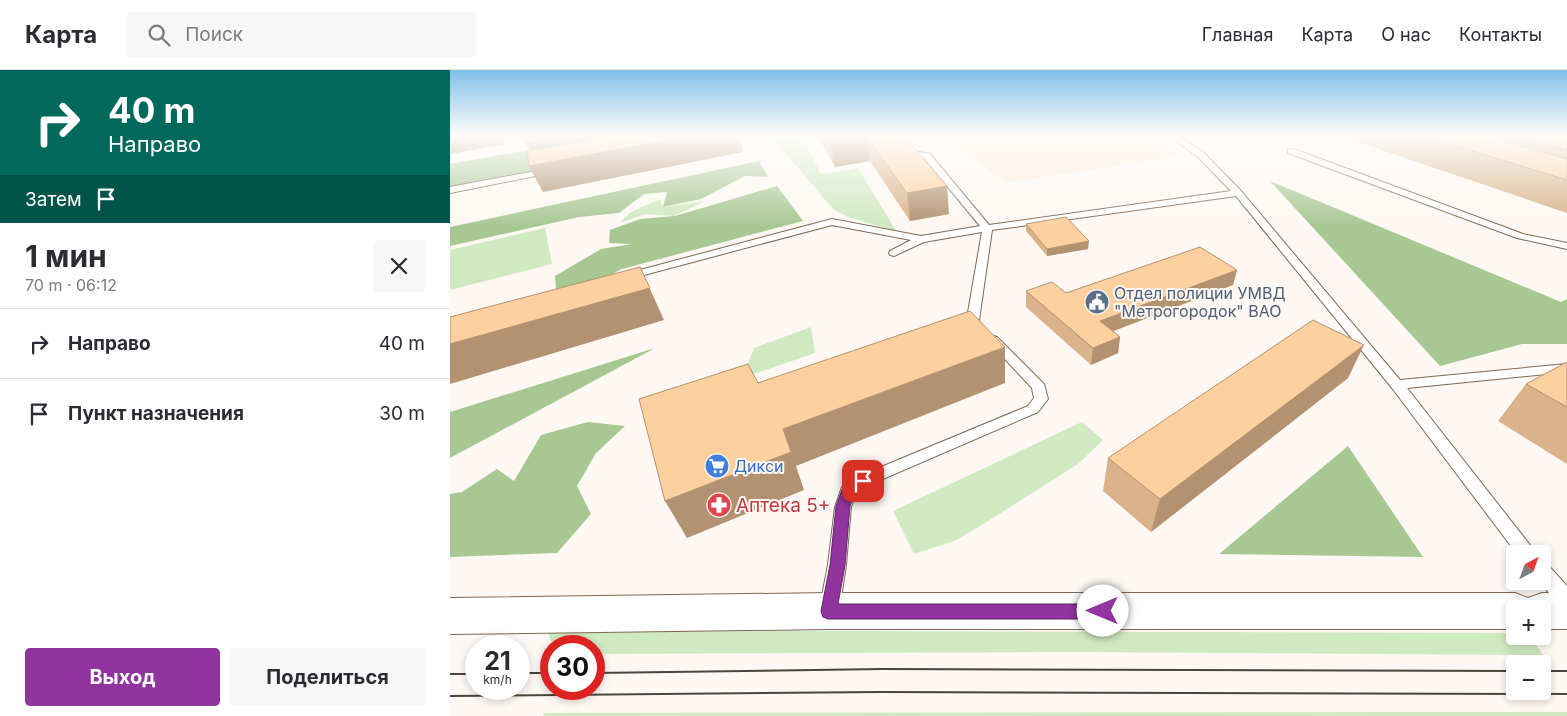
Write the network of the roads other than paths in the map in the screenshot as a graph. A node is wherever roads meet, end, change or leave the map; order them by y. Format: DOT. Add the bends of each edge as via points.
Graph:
graph roads {
  1 [pos="935,166"];
  2 [pos="1212,166"];
  3 [pos="1333,166"];
  4 [pos="558,169"];
  5 [pos="450,190"];
  6 [pos="1238,193"];
  7 [pos="987,228"];
  8 [pos="921,239"];
  9 [pos="1567,246"];
  10 [pos="894,254"];
  11 [pos="614,285"];
  12 [pos="973,320"];
  13 [pos="946,330"];
  14 [pos="1567,368"];
  15 [pos="1397,385"];
  16 [pos="1521,545"];
  17 [pos="1551,581"];
  18 [pos="1567,600"];
  19 [pos="828,611"];
  20 [pos="1506,611"];
  21 [pos="1551,611"];
  22 [pos="1567,611"];
  23 [pos="450,616"];
  1 -- 7 [label="lane"];
  2 -- 6 [label="lane"];
  3 -- 9 [label="lane" via="1520,236"];
  4 -- 5 [label="lane"];
  6 -- 7 [label="lane"];
  6 -- 15 [label="lane"];
  7 -- 8 [label="lane"];
  7 -- 12 [label="lane"];
  8 -- 10 [label="lane"];
  8 -- 11 [label="lane" via="832,222 640,273"];
  12 -- 13 [label="lane"];
  12 -- 19 [label="lane" via="1039,387 1041,399 1033,409 863,481 848,491"];
  14 -- 15 [label="lane"];
  15 -- 16 [label="lane"];
  17 -- 18 [label="lane"];
  19 -- 20 [label="street"];
  19 -- 23 [label="street"];
  21 -- 22 [label="street"];
}
